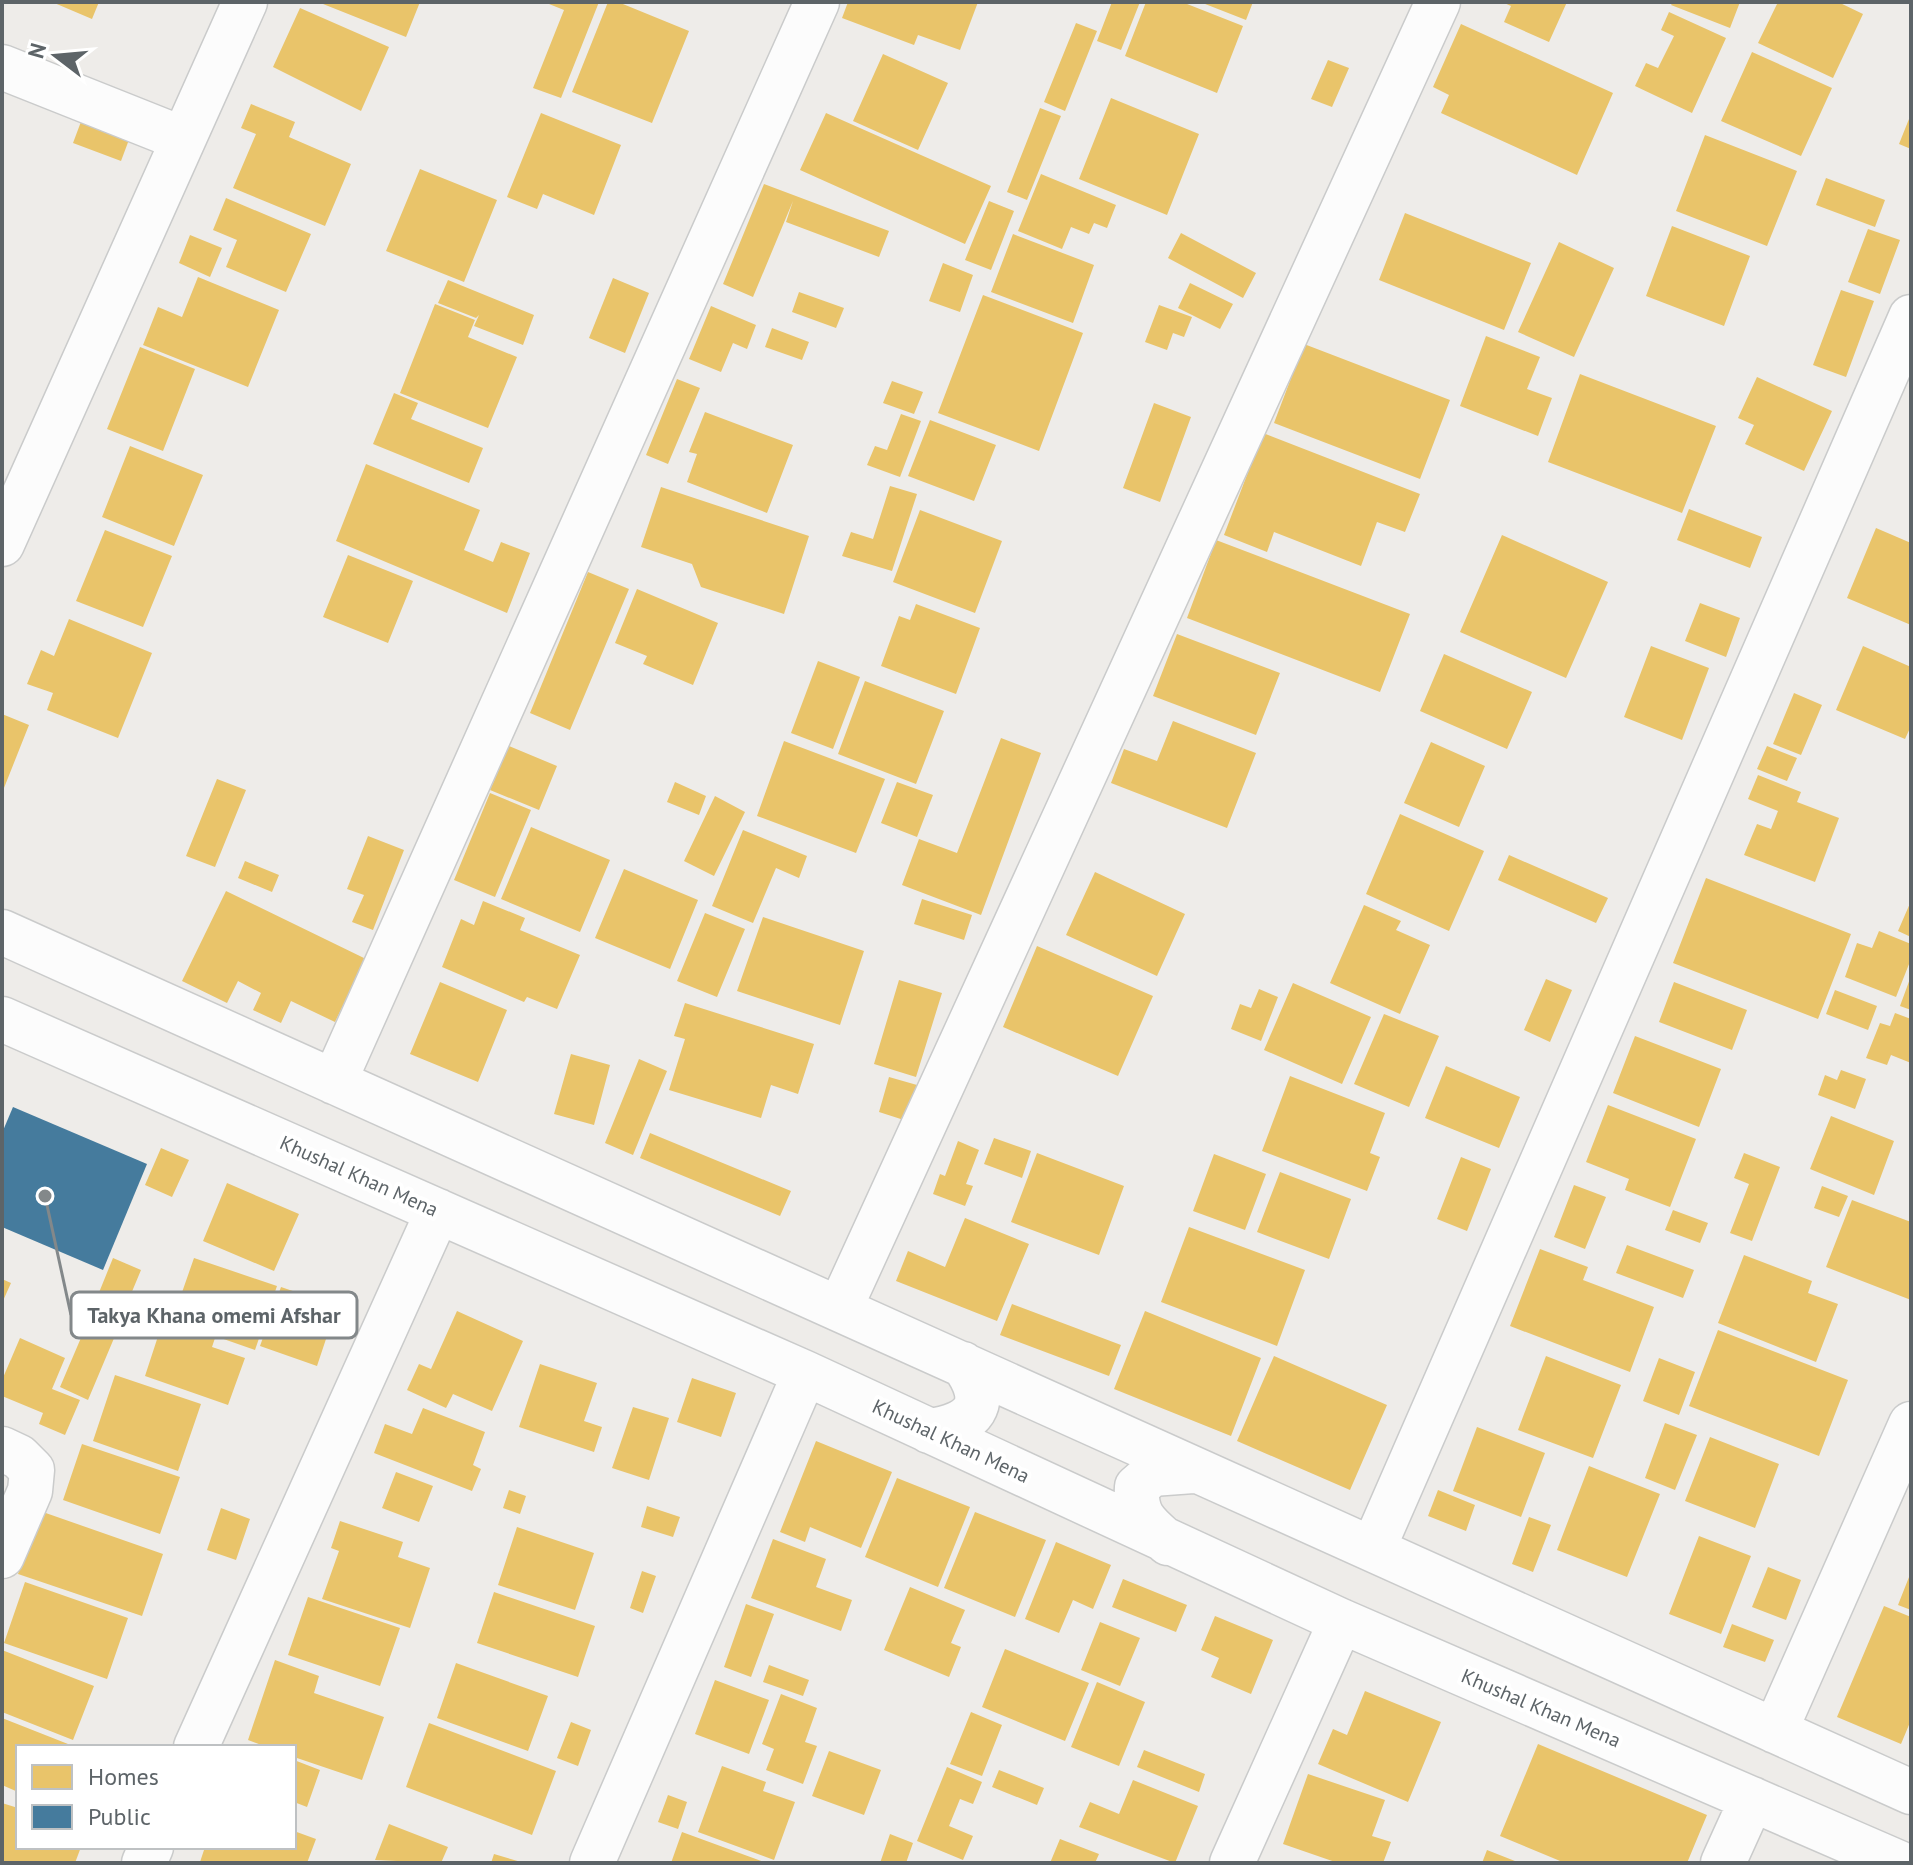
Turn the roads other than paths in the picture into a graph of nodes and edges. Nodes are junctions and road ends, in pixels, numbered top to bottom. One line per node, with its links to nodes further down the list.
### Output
1 (245, 2): 5 (street)
2 (817, 2): 10 (street)
3 (1438, 2): 12 (street)
4 (2, 67): 5 (street)
5 (183, 139): 7 (street)
6 (1911, 317): 20 (street)
7 (2, 544)
8 (2, 932): 10 (street)
9 (2, 1019): 11 (street, Khushal Khan Mena)
10 (334, 1082): 12 (street)
11 (438, 1211): 14 (street, Khushal Khan Mena); 24 (street)
12 (840, 1308): 13 (street)
13 (963, 1364): 16 (street); 18 (street)
14 (805, 1373): 16 (street, Khushal Khan Mena); 27 (street)
15 (1911, 1424): 23 (street)
16 (929, 1431): 19 (street, Khushal Khan Mena)
17 (2, 1449): 21 (street)
18 (1193, 1471): 19 (street); 20 (street)
19 (1169, 1544): 22 (street, Khushal Khan Mena)
20 (1373, 1549): 23 (street)
21 (2, 1556)
22 (1341, 1621): 26 (street, Khushal Khan Mena); 28 (street)
23 (1775, 1731): 25 (street)
24 (197, 1745)
25 (1911, 1792)
26 (1752, 1799): 29 (street); 30 (street, Khushal Khan Mena)
27 (592, 1863)
28 (1232, 1863)
29 (1723, 1863)
30 (1899, 1863)

